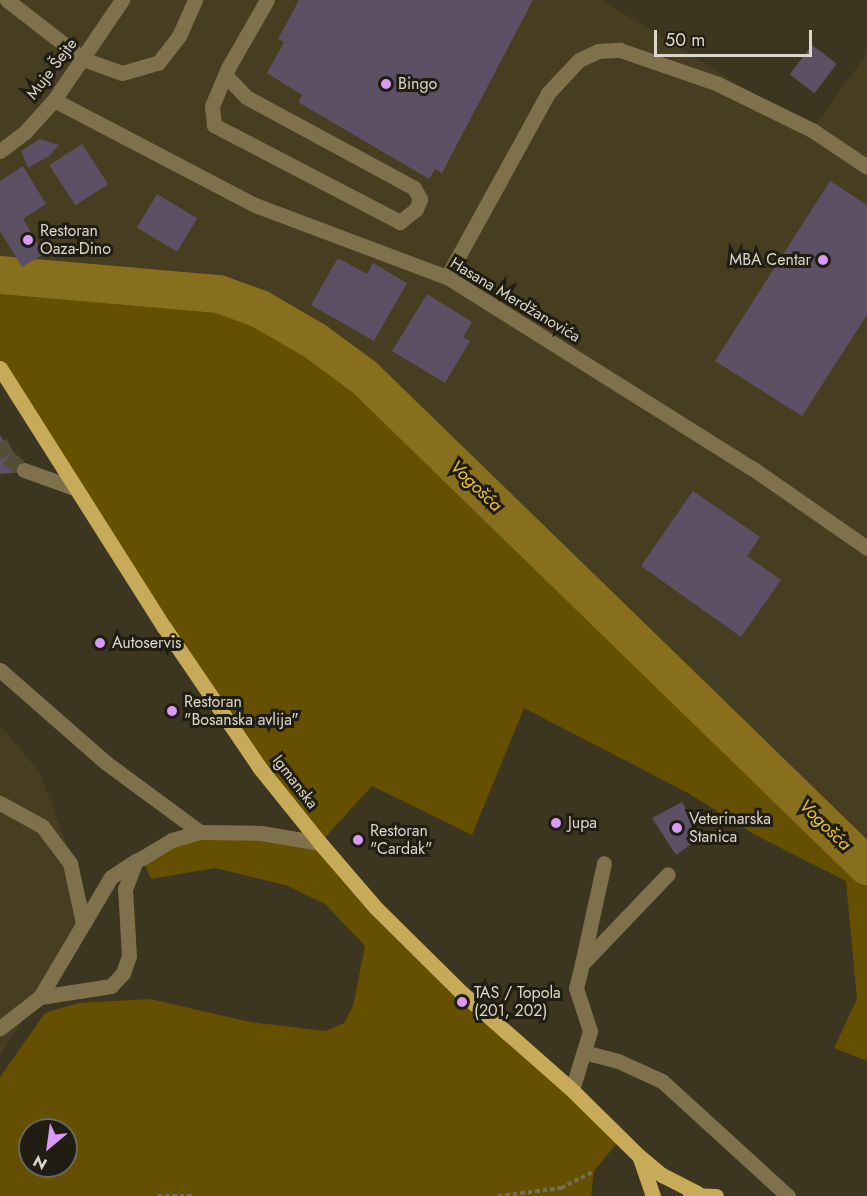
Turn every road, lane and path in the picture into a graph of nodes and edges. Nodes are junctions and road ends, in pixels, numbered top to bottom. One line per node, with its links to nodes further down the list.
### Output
1 (7, 0): 5 (street)
2 (122, 0): 5 (street, Muje Šejte)
3 (195, 0): 5 (street)
4 (267, 0): 6 (street)
5 (83, 58): 7 (street, Muje Šejte)
6 (227, 77): 6 (street)
7 (54, 99): 8 (street, Muje Šejte); 10 (street, Hasana Merdžanovića)
8 (0, 151)
9 (867, 167): 10 (street)
10 (447, 278): 14 (street, Hasana Merdžanovića)
11 (0, 368): 13 (main road, Igmanska)
12 (24, 470): 13 (street)
13 (77, 489): 18 (main road, Igmanska)
14 (867, 548)
15 (0, 670): 17 (street)
16 (0, 803): 22 (street)
17 (200, 832): 18 (street); 19 (street)
18 (320, 843): 27 (main road, Igmanska)
19 (136, 861): 22 (street); 24 (street)
20 (604, 863): 23 (street)
21 (668, 874): 23 (street)
22 (83, 923): 24 (street)
23 (582, 964): 26 (street)
24 (40, 997): 25 (street)
25 (0, 1028)
26 (584, 1052): 27 (street); 36 (street)
27 (572, 1090): 28 (main road, Igmanska)
28 (639, 1156): 30 (main road, Igmanska); 34 (main road, Igmanska)
29 (594, 1171): 33 (path)
30 (690, 1194): 35 (main road)
31 (157, 1196): 32 (path)
32 (195, 1196)
33 (498, 1196)
34 (653, 1196)
35 (716, 1196)
36 (788, 1196)

